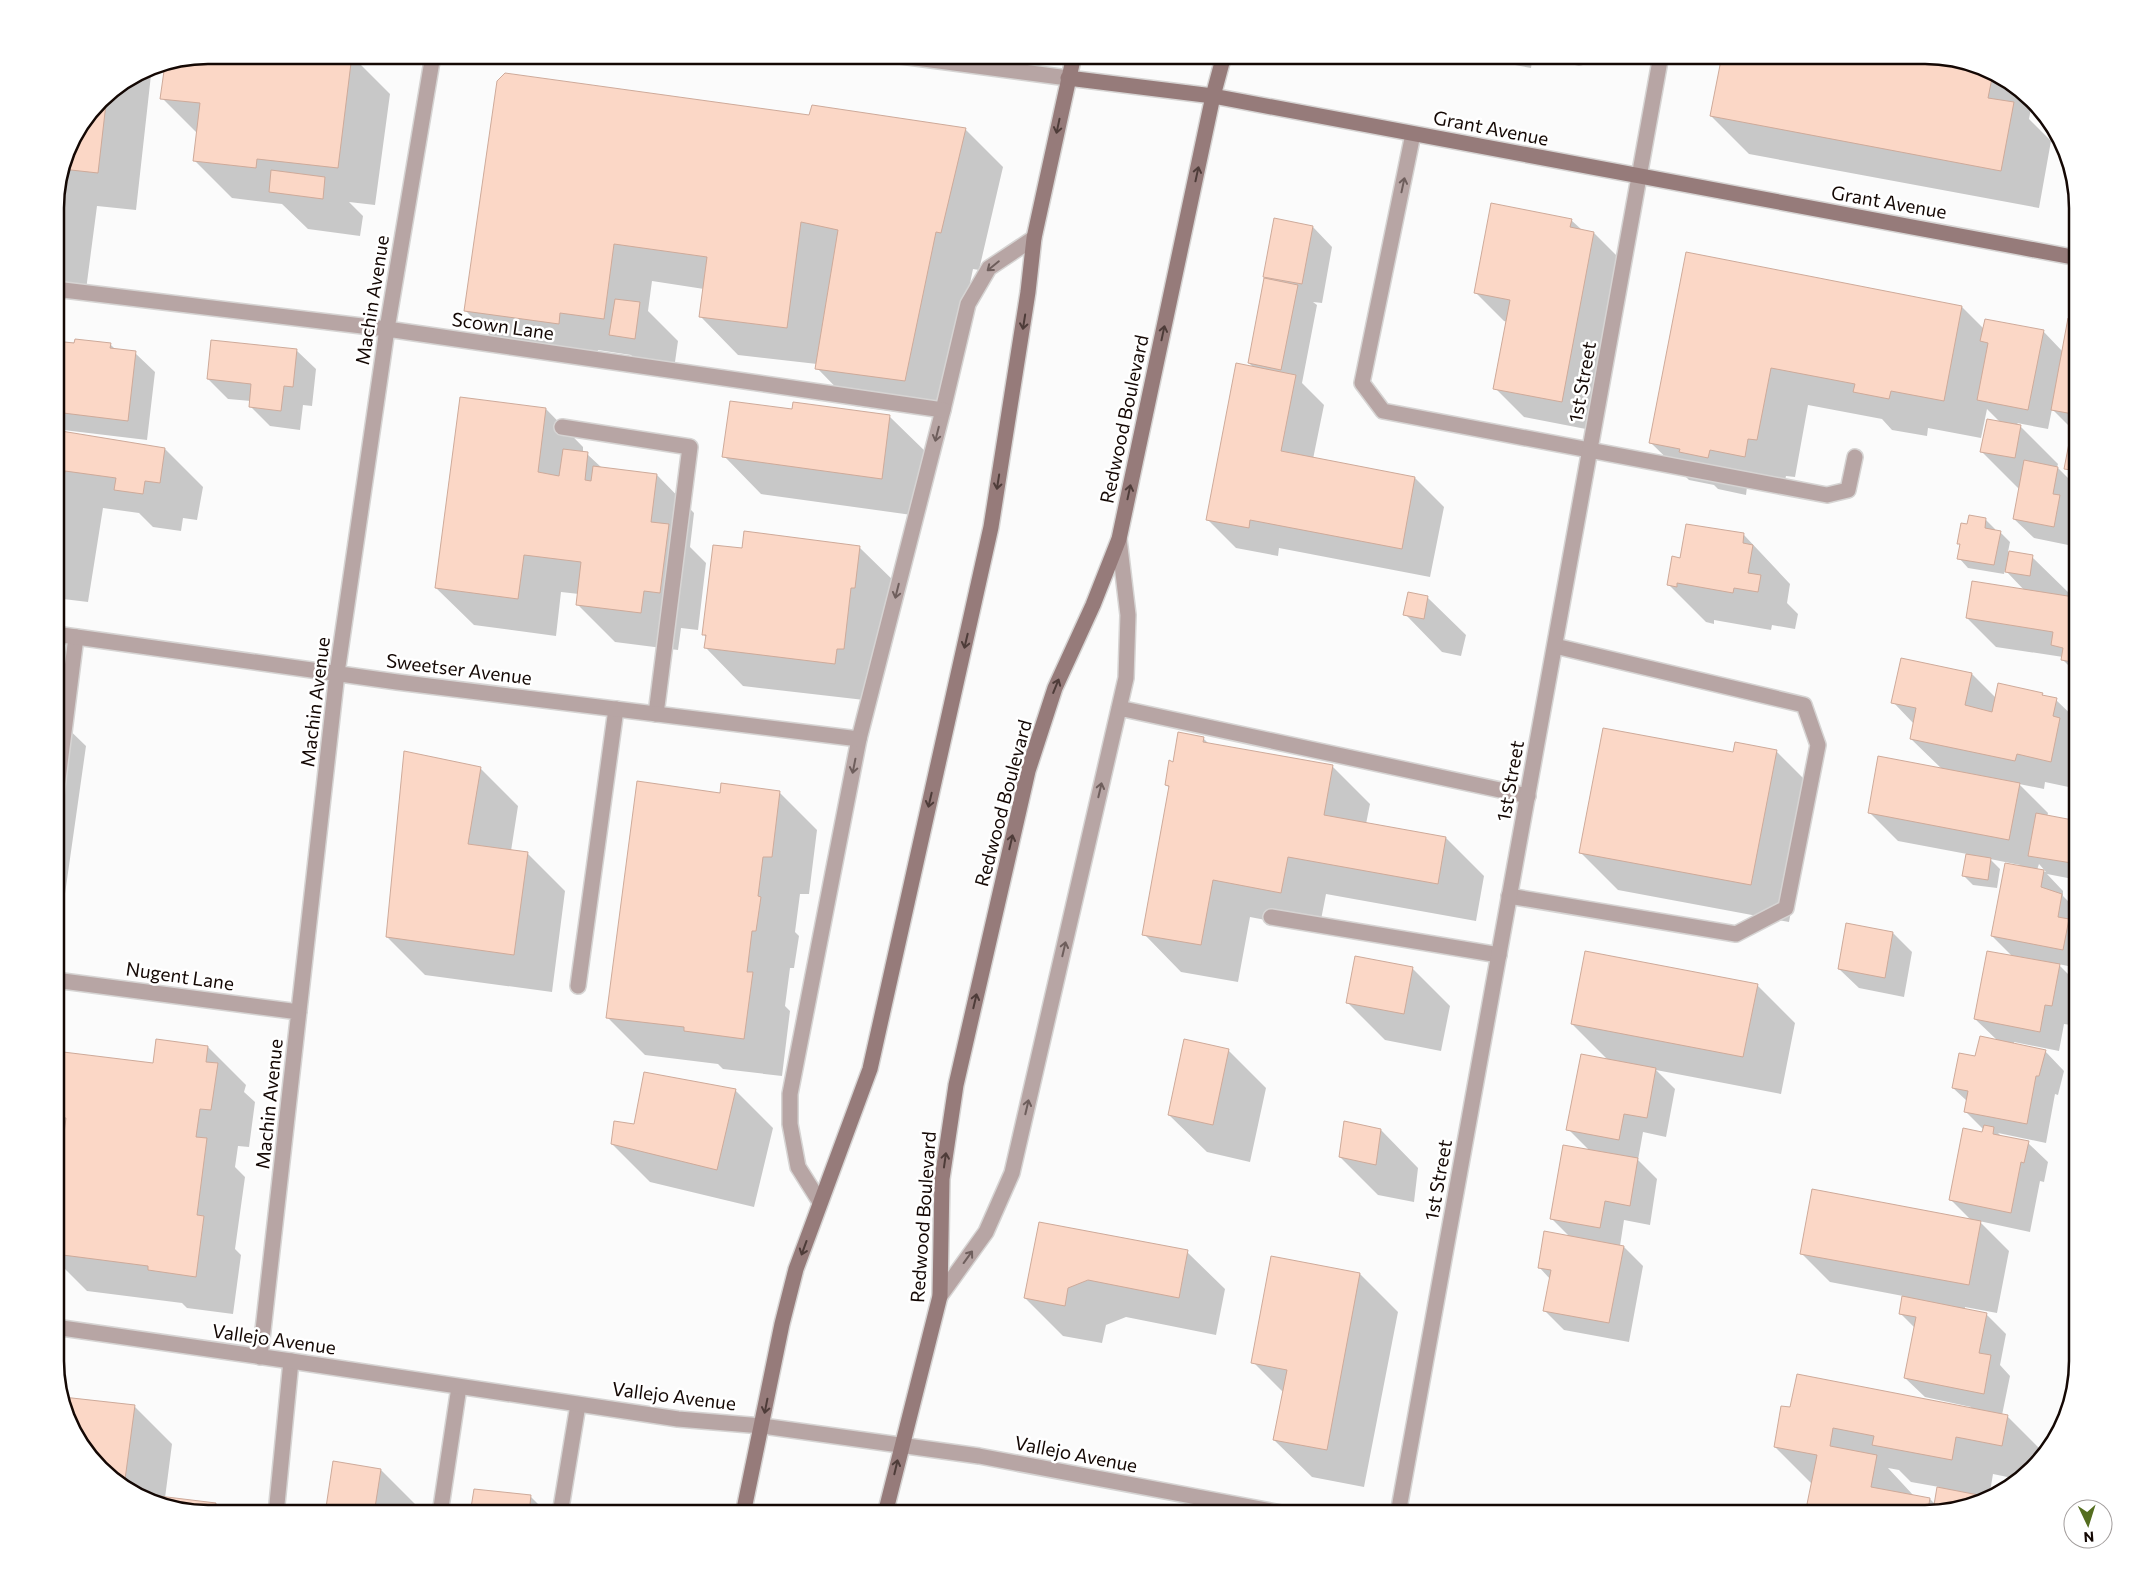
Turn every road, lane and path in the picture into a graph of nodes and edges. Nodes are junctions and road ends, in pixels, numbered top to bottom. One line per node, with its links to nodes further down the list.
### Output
1 (431, 64): 13 (street, Machin Avenue)
2 (961, 64): 6 (street, Grant Avenue)
3 (1072, 64): 6 (main road)
4 (1222, 64): 7 (main road, Redwood Boulevard)
5 (1659, 64): 9 (street, 1st Street)
6 (1068, 78): 7 (main road, Grant Avenue); 10 (main road, one-way to 10)
7 (1214, 96): 8 (main road, Grant Avenue); 18 (main road, Redwood Boulevard, one-way to 7)
8 (1413, 134): 9 (main road, Grant Avenue); 16 (street, one-way to 8)
9 (1640, 177): 11 (main road, Grant Avenue); 16 (street, 1st Street)
10 (1034, 238): 14 (street, one-way to 14); 35 (main road, one-way to 35)
11 (2069, 256)
12 (64, 289): 13 (street, Scown Lane)
13 (387, 329): 14 (street, Scown Lane); 22 (street, Machin Avenue)
14 (943, 410): 27 (street, one-way to 27)
15 (562, 427): 25 (street)
16 (1590, 451): 17 (street); 21 (street, 1st Street)
17 (1855, 457)
18 (1119, 540): 23 (street); 36 (main road, Redwood Boulevard, one-way to 18)
19 (64, 635): 20 (street, Sweetser Avenue)
20 (76, 637): 22 (street, Sweetser Avenue); 26 (street)
21 (1555, 646): 28 (street, 1st Street); 29 (street)
22 (337, 673): 24 (street, Sweetser Avenue); 34 (street, Machin Avenue)
23 (1119, 708): 28 (street); 36 (street, one-way to 23)
24 (616, 709): 25 (street, Sweetser Avenue); 33 (street)
25 (656, 714): 27 (street, Sweetser Avenue)
26 (64, 732)
27 (859, 739): 35 (street, one-way to 35)
28 (1528, 796): 29 (street, 1st Street)
29 (1510, 896): 31 (street, 1st Street)
30 (1271, 917): 31 (street)
31 (1499, 955): 50 (street, 1st Street)
32 (64, 981): 34 (street, Nugent Lane)
33 (578, 986)
34 (299, 1012): 38 (street, Machin Avenue)
35 (820, 1202): 42 (main road, one-way to 42)
36 (940, 1296): 43 (main road, Redwood Boulevard)
37 (64, 1328): 38 (street, Vallejo Avenue)
38 (260, 1357): 39 (street, Vallejo Avenue)
39 (291, 1361): 40 (street, Vallejo Avenue); 44 (street)
40 (459, 1387): 41 (street, Vallejo Avenue); 45 (street)
41 (578, 1405): 42 (street, Vallejo Avenue); 46 (street)
42 (762, 1426): 43 (street, Vallejo Avenue); 47 (main road)
43 (901, 1444): 48 (main road, Redwood Boulevard, one-way to 43); 49 (street, Vallejo Avenue)
44 (277, 1505)
45 (441, 1505)
46 (561, 1505)
47 (745, 1505)
48 (887, 1505)
49 (1238, 1505)
50 (1400, 1505)

